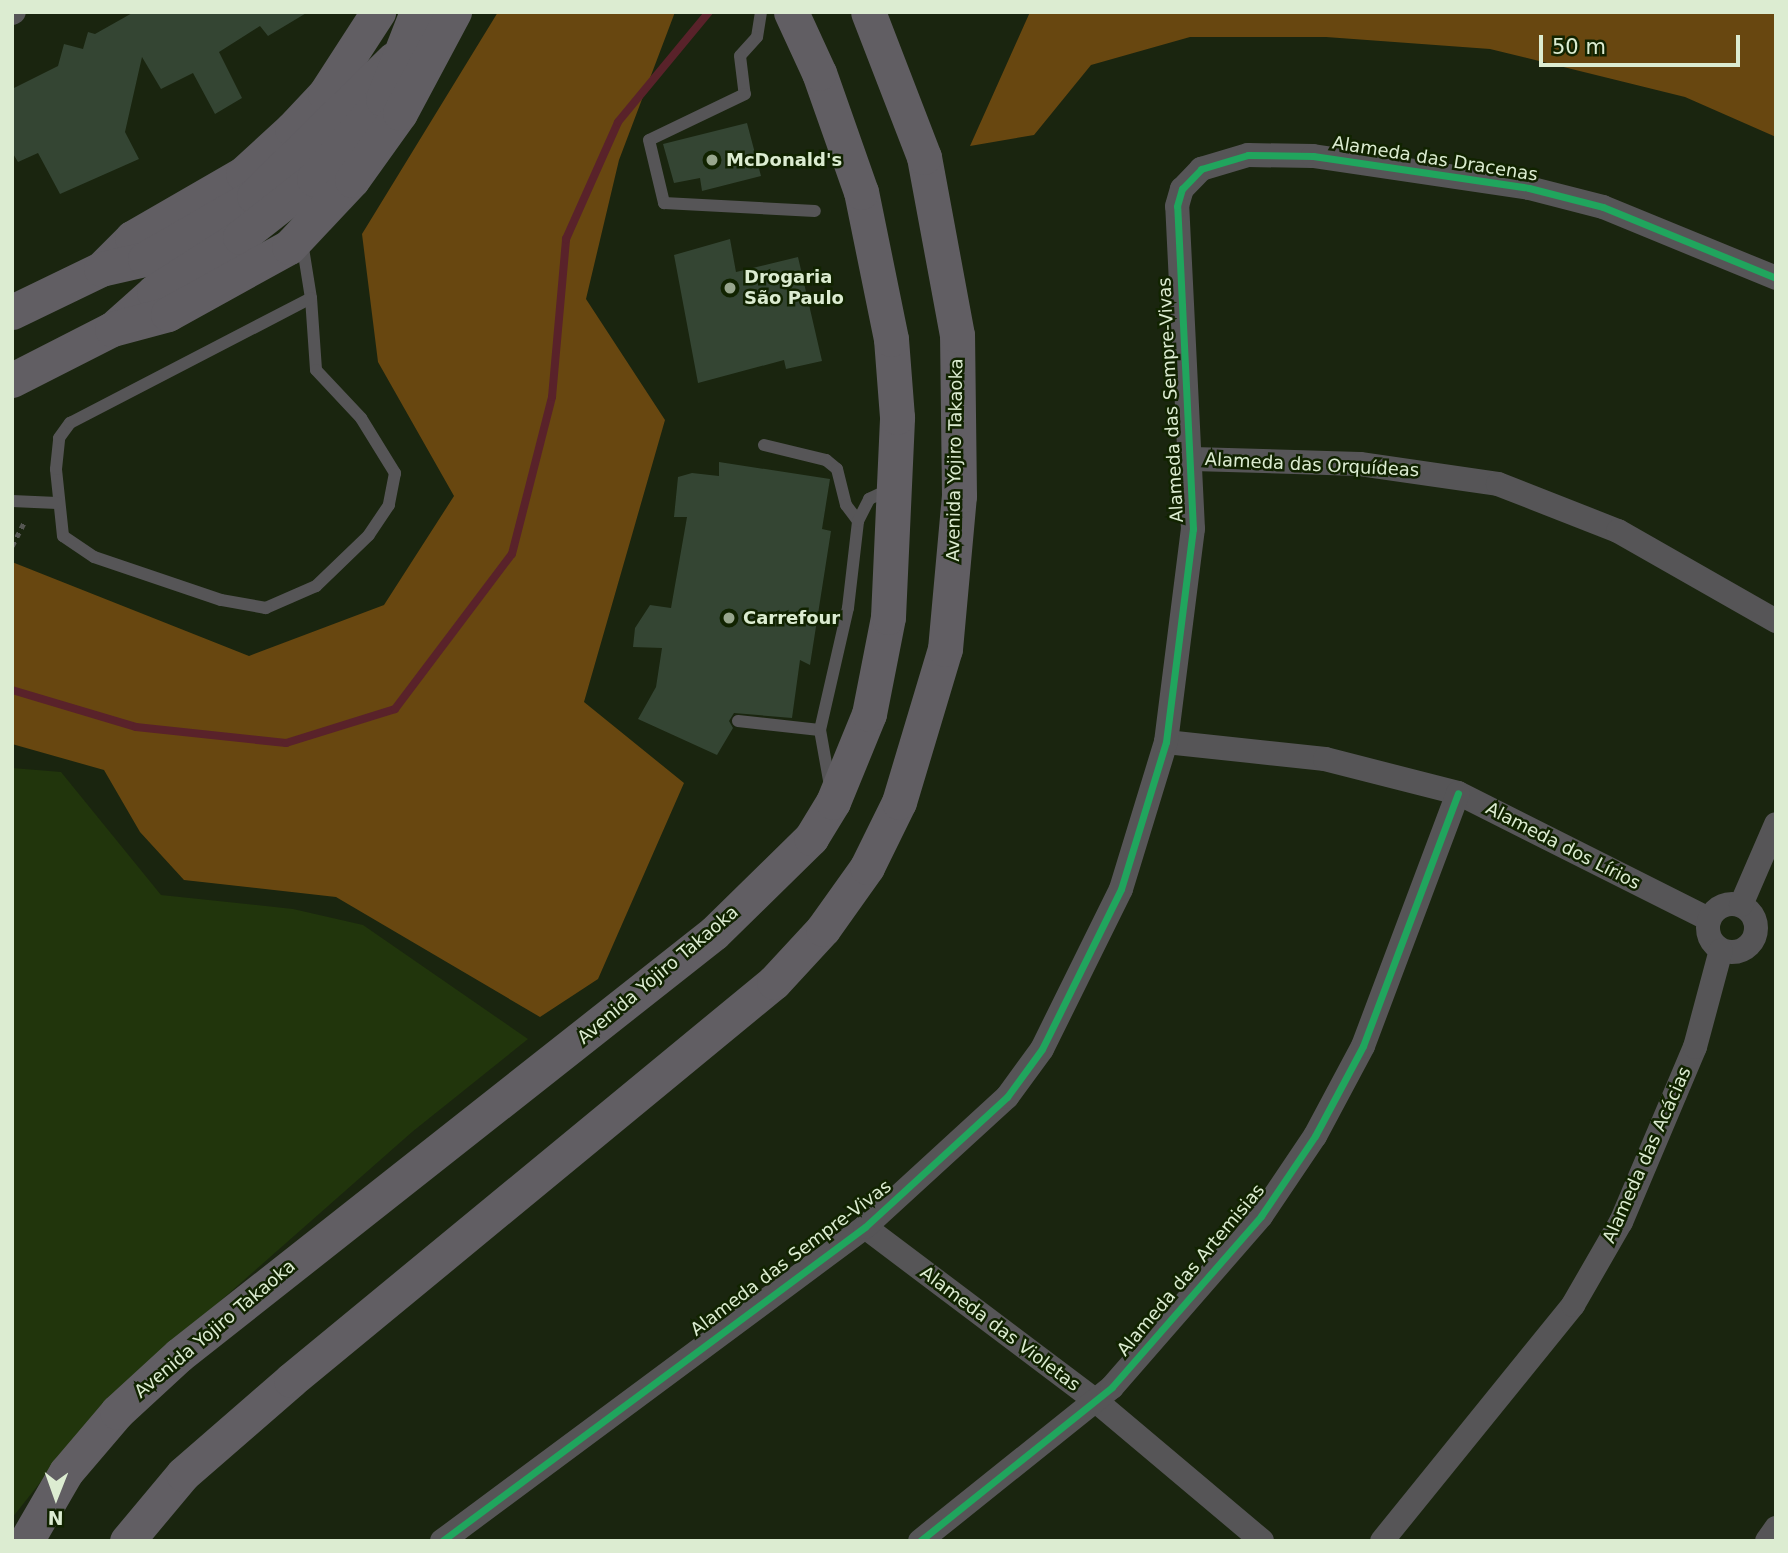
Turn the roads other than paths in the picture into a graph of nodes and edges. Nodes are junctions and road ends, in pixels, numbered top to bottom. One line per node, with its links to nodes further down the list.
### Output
1 (377, 12): 11 (main road)
2 (417, 12): 7 (main road)
3 (454, 12): 10 (main road)
4 (761, 12): 9 (lane)
5 (791, 12): 19 (main road, Avenida Yojiro Takaoka)
6 (868, 12): 38 (main road, Avenida Yojiro Takaoka)
7 (394, 59): 11 (main road); 15 (main road)
8 (1201, 169): 12 (street, Alameda das Dracenas); 18 (street, Alameda das Sempre-Vivas)
9 (815, 211)
10 (301, 233): 13 (lane); 15 (main road)
11 (100, 270): 14 (main road)
12 (1776, 278)
13 (311, 298): 21 (lane); 21 (lane)
14 (12, 312)
15 (112, 329): 16 (main road)
16 (12, 380)
17 (764, 445): 22 (lane)
18 (1193, 459): 23 (street, Alameda das Orquídeas); 26 (street, Alameda das Sempre-Vivas)
19 (897, 486): 22 (lane); 28 (main road, Avenida Yojiro Takaoka)
20 (12, 501): 21 (lane)
21 (57, 503)
22 (858, 521): 25 (lane)
23 (1776, 621)
24 (738, 720): 25 (lane)
25 (820, 730): 28 (lane)
26 (1166, 742): 27 (street, Alameda dos Lírios); 34 (street, Alameda das Sempre-Vivas)
27 (1458, 793): 31 (street, Alameda dos Lírios); 35 (street, Alameda das Artemisias)
28 (833, 802): 37 (main road, Avenida Yojiro Takaoka)
29 (1776, 824): 30 (street)
30 (1741, 905): 31 (street); 32 (street)
31 (1709, 919): 33 (street)
32 (1765, 942): 33 (street)
33 (1721, 950): 42 (street, Alameda das Acácias)
34 (865, 1227): 35 (street, Alameda das Violetas); 39 (street, Alameda das Sempre-Vivas)
35 (1097, 1401): 40 (street, Alameda das Artemisias); 41 (street, Alameda das Violetas)
36 (1776, 1528): 43 (street)
37 (26, 1541)
38 (127, 1541)
39 (442, 1541)
40 (920, 1541)
41 (1262, 1541)
42 (1382, 1541)
43 (1767, 1541)

